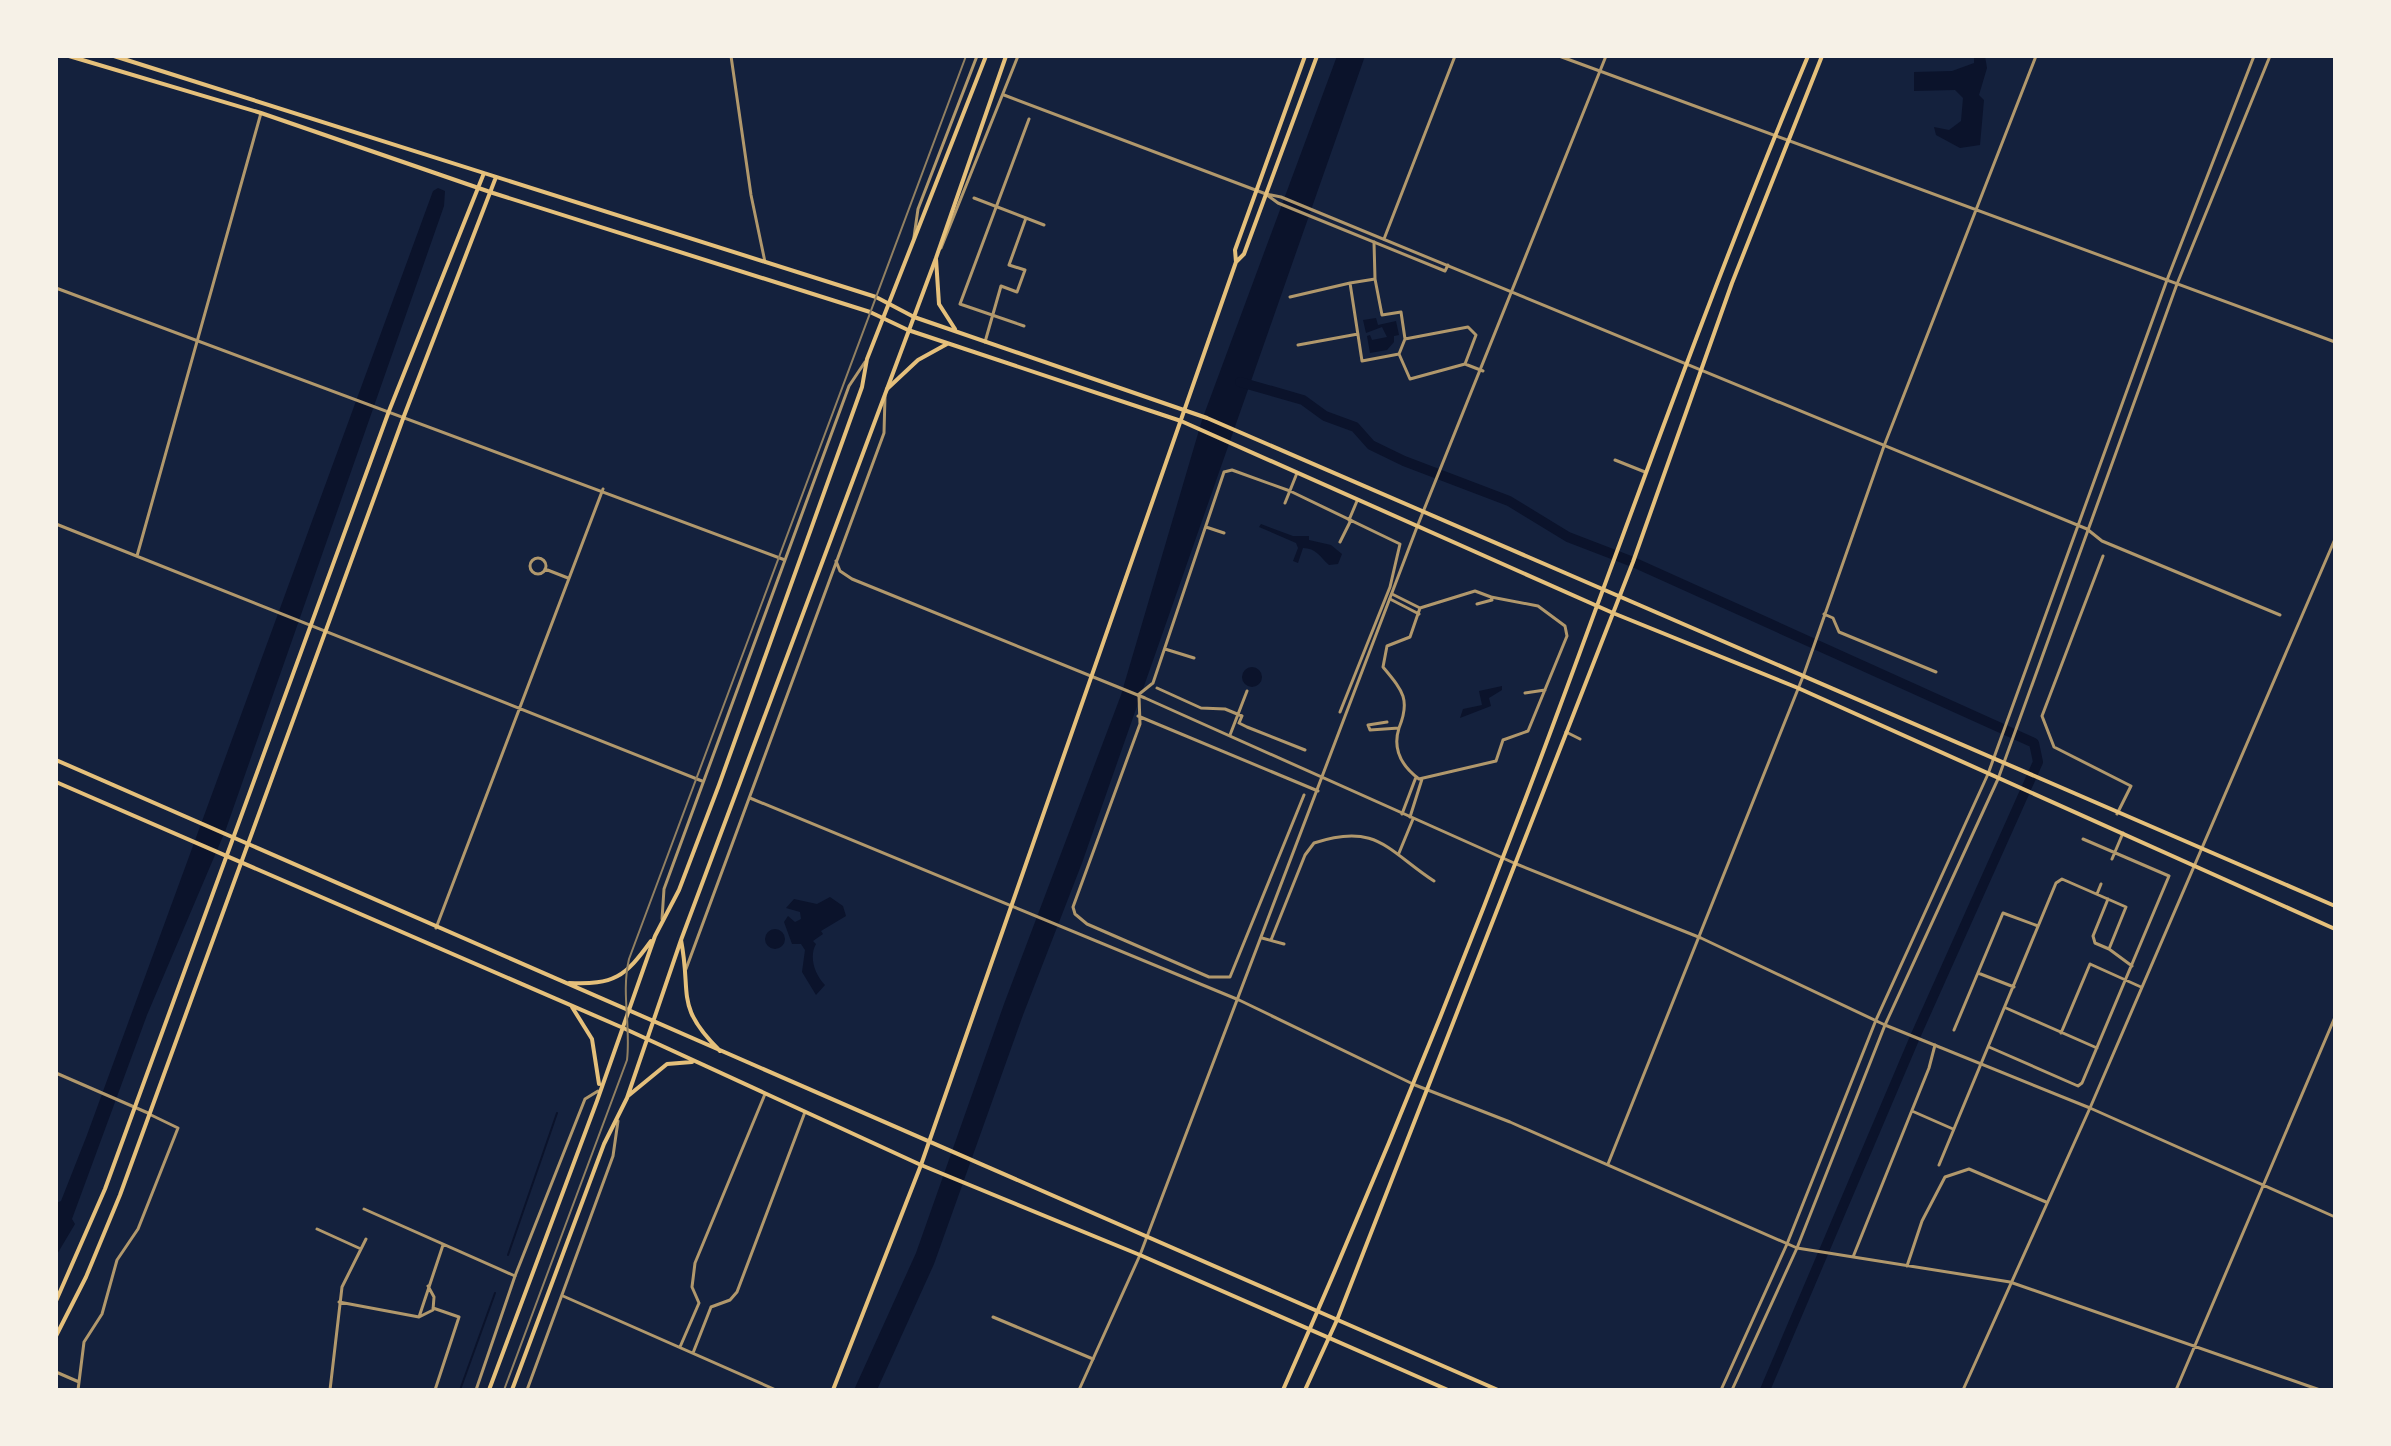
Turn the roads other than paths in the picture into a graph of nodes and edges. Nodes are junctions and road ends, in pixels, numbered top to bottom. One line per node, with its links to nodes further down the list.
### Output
1 (69, 56): 20 (main road)
2 (114, 56): 24 (main road)
3 (731, 56): 39 (street)
4 (977, 56): 37 (street)
5 (986, 56): 37 (main road)
6 (1006, 56): 38 (main road)
7 (1018, 56): 19 (street)
8 (1305, 56): 27 (main road)
9 (1317, 56): 29 (main road)
10 (1455, 56): 35 (street)
11 (1559, 56): 18 (street)
12 (1606, 56): 18 (street)
13 (1808, 56): 22 (main road)
14 (1822, 56): 23 (main road)
15 (2036, 56): 32 (street)
16 (2254, 56): 43 (street)
17 (2270, 56): 45 (street)
18 (1600, 72): 22 (street); 47 (street)
19 (1004, 95): 27 (street); 38 (street)
20 (261, 113): 26 (main road); 57 (street)
21 (1029, 119): 31 (street)
22 (1774, 137): 23 (street); 66 (main road)
23 (1787, 142): 32 (street); 67 (main road)
24 (484, 173): 25 (main road); 26 (main road)
25 (496, 177): 28 (main road); 39 (main road)
26 (478, 187): 28 (main road); 71 (main road)
27 (1257, 191): 29 (street); 40 (main road)
28 (493, 193): 52 (main road); 72 (main road)
29 (1266, 194): 35 (street); 36 (street); 40 (main road)
30 (974, 198): 31 (street)
31 (996, 207): 33 (street); 50 (street)
32 (1977, 211): 43 (street); 74 (street)
33 (1026, 218): 34 (street); 50 (street)
34 (1044, 225)
35 (1384, 239): 41 (street)
36 (1374, 242): 41 (street); 42 (street)
37 (911, 252): 49 (main road)
38 (936, 258): 51 (main road); 55 (main road)
39 (765, 262): 49 (main road)
40 (1236, 262): 70 (main road)
41 (1448, 265): 47 (street)
42 (1375, 279): 44 (street); 58 (street)
43 (2167, 280): 45 (street); 85 (street)
44 (1350, 283): 48 (street); 56 (street)
45 (2177, 284): 60 (street); 88 (street)
46 (56, 288): 57 (street)
47 (1509, 292): 66 (street); 68 (street)
48 (1290, 297)
49 (889, 304): 51 (main road); 52 (main road)
50 (991, 315): 53 (street); 59 (street)
51 (914, 317): 54 (main road); 55 (main road)
52 (883, 319): 54 (main road); 64 (main road)
53 (1024, 326)
54 (908, 330): 61 (main road); 69 (main road)
55 (956, 331): 59 (main road)
56 (1358, 334): 62 (street); 63 (street)
57 (200, 339): 71 (street); 92 (street)
58 (1405, 339): 63 (street); 65 (street)
59 (985, 342): 70 (main road)
60 (2335, 342)
61 (949, 343): 69 (main road); 73 (main road)
62 (1298, 345)
63 (1399, 354): 65 (street)
64 (867, 359): 94 (street); 166 (main road)
65 (1465, 364): 68 (street)
66 (1685, 364): 67 (street); 76 (main road)
67 (1702, 370): 74 (street); 101 (main road)
68 (1483, 371): 82 (street)
69 (886, 390): 95 (street); 173 (main road)
70 (1186, 409): 73 (main road); 82 (main road)
71 (389, 411): 72 (street); 108 (main road)
72 (404, 416): 78 (street); 109 (main road)
73 (1181, 421): 77 (main road); 114 (main road)
74 (1884, 446): 85 (street); 106 (street)
75 (1615, 460): 76 (street)
76 (1645, 472): 98 (main road)
77 (1297, 473): 79 (street); 80 (main road)
78 (603, 489): 94 (street); 97 (street)
79 (1290, 491): 81 (street); 83 (street); 86 (street)
80 (1358, 500): 83 (street); 87 (main road)
81 (1285, 503)
82 (1424, 512): 87 (street); 98 (main road)
83 (1350, 520): 91 (street); 122 (street)
84 (56, 524): 92 (street)
85 (2078, 525): 88 (street); 131 (street)
86 (1206, 527): 89 (street); 110 (street)
87 (1417, 527): 99 (street); 103 (main road)
88 (2087, 529): 107 (street); 133 (street)
89 (1224, 533)
90 (2335, 539): 151 (street)
91 (1340, 542)
92 (137, 556): 108 (street)
93 (2103, 556): 145 (street)
94 (785, 560): 139 (street)
95 (836, 561): 114 (street); 143 (street)
96 (545, 569): 97 (street)
97 (568, 578): 121 (street)
98 (1601, 589): 101 (main road); 103 (main road)
99 (1391, 597): 104 (street); 138 (street)
100 (1491, 597): 102 (street); 104 (street); 117 (street)
101 (1619, 598): 105 (main road); 113 (main road)
102 (1477, 604)
103 (1596, 604): 105 (main road); 154 (main road)
104 (1420, 611): 126 (street)
105 (1613, 613): 116 (main road); 127 (main road)
106 (1824, 614): 112 (street); 113 (street)
107 (2280, 615)
108 (310, 626): 109 (street); 149 (main road)
109 (325, 632): 121 (street); 150 (main road)
110 (1165, 649): 111 (street); 120 (street)
111 (1194, 658)
112 (1936, 672)
113 (1804, 674): 116 (street); 131 (main road)
114 (1093, 677): 120 (street); 164 (main road)
115 (1157, 688): 123 (street)
116 (1798, 688): 134 (main road); 172 (street)
117 (1545, 690): 119 (street); 136 (street)
118 (1247, 691): 123 (street)
119 (1525, 693)
120 (1139, 696): 124 (street); 128 (street)
121 (520, 710): 139 (street); 168 (street)
122 (1340, 712)
123 (1238, 715): 128 (street); 130 (street)
124 (1138, 716): 141 (street); 142 (street)
125 (1387, 722): 126 (street)
126 (1399, 728): 135 (street)
127 (1566, 732): 129 (street); 157 (main road)
128 (1230, 735): 138 (street)
129 (1580, 739)
130 (1305, 750)
131 (1993, 759): 133 (main road); 134 (street)
132 (56, 760): 149 (main road)
133 (2003, 763): 137 (street); 145 (main road)
134 (1988, 774): 137 (main road); 189 (street)
135 (1416, 777): 136 (street); 144 (street)
136 (1422, 779): 146 (street)
137 (1998, 779): 147 (main road); 191 (street)
138 (1323, 780): 141 (street); 144 (street)
139 (702, 781): 166 (street)
140 (56, 782): 155 (main road)
141 (1318, 791): 171 (street)
142 (1304, 795)
143 (750, 798): 164 (street); 178 (street)
144 (1402, 814): 146 (street)
145 (2117, 814): 151 (main road)
146 (1411, 818): 152 (street); 154 (street)
147 (2123, 832): 153 (street); 159 (main road)
148 (2083, 839): 153 (street)
149 (235, 840): 150 (main road); 155 (main road)
150 (249, 846): 158 (main road); 168 (main road)
151 (2200, 849): 159 (street); 165 (main road)
152 (1399, 853): 160 (street); 174 (street)
153 (2114, 853): 156 (street); 177 (street)
154 (1503, 858): 157 (street); 203 (main road)
155 (228, 859): 158 (main road); 208 (main road)
156 (2112, 859)
157 (1514, 863): 172 (street); 204 (main road)
158 (243, 865): 185 (main road); 212 (main road)
159 (2192, 866): 169 (main road); 183 (street)
160 (1434, 881)
161 (2101, 884): 162 (street)
162 (2097, 894): 163 (street); 167 (street)
163 (2108, 899): 176 (street); 176 (street)
164 (1013, 906): 184 (street); 215 (main road)
165 (2335, 906)
166 (662, 919): 170 (main road)
167 (2038, 926): 179 (street); 182 (street)
168 (436, 928): 181 (main road)
169 (2335, 929)
170 (655, 936): 181 (main road); 187 (main road)
171 (1262, 938): 174 (street); 184 (street)
172 (1701, 938): 189 (street); 217 (street)
173 (681, 940): 178 (main road); 190 (main road)
174 (1271, 940): 175 (street)
175 (1284, 944)
176 (2109, 949): 177 (street)
177 (2132, 966): 180 (street)
178 (684, 972): 199 (main road)
179 (1978, 973): 182 (street); 193 (street)
180 (2127, 981): 183 (street); 194 (street); 198 (street)
181 (564, 983): 187 (main road)
182 (2014, 987): 186 (street)
183 (2141, 987): 209 (street)
184 (1239, 1000): 203 (street); 224 (street)
185 (571, 1005): 192 (main road); 205 (main road)
186 (2005, 1008): 194 (street); 197 (street)
187 (627, 1010): 190 (main road); 192 (main road)
188 (2335, 1017): 219 (street)
189 (1876, 1020): 191 (street); 227 (street)
190 (652, 1023): 195 (main road); 199 (main road)
191 (1885, 1025): 196 (street); 228 (street)
192 (621, 1027): 195 (main road); 205 (main road)
193 (1954, 1030)
194 (2061, 1033): 198 (street)
195 (647, 1040): 200 (main road); 207 (main road)
196 (1935, 1045): 201 (street); 210 (street)
197 (1989, 1047): 198 (street); 201 (street)
198 (2097, 1048)
199 (721, 1053): 215 (main road)
200 (696, 1063): 206 (main road); 207 (main road)
201 (1982, 1064): 209 (street); 214 (street)
202 (56, 1073): 208 (street)
203 (1415, 1085): 204 (street); 240 (main road)
204 (1425, 1089): 217 (street); 243 (main road)
205 (598, 1090): 233 (street); 257 (main road)
206 (765, 1094): 211 (main road); 248 (street)
207 (627, 1098): 213 (main road)
208 (135, 1108): 212 (street); 237 (main road)
209 (2090, 1108): 219 (street); 220 (street)
210 (1912, 1111): 214 (street); 231 (street)
211 (805, 1112): 216 (main road); 249 (street)
212 (149, 1113): 245 (main road); 252 (street)
213 (618, 1121): 236 (street); 258 (main road)
214 (1954, 1129): 218 (street)
215 (930, 1140): 216 (main road); 224 (main road)
216 (921, 1165): 230 (main road); 261 (main road)
217 (1608, 1165): 227 (street)
218 (1939, 1165)
219 (2261, 1184): 222 (street); 247 (street)
220 (2046, 1202): 232 (street); 234 (street)
221 (364, 1209): 226 (street)
222 (2335, 1217)
223 (317, 1229): 229 (street)
224 (1147, 1237): 230 (street); 240 (main road)
225 (366, 1239): 229 (street)
226 (444, 1244): 233 (street); 235 (street)
227 (1787, 1244): 228 (street); 267 (street)
228 (1797, 1248): 231 (street); 268 (street)
229 (361, 1249): 238 (street)
230 (1140, 1255): 244 (main road); 250 (street)
231 (1853, 1257): 232 (street)
232 (1907, 1266): 234 (street)
233 (515, 1276): 256 (street)
234 (2010, 1282): 247 (street); 269 (street)
235 (428, 1286): 239 (street); 241 (street)
236 (563, 1296): 248 (street); 259 (street)
237 (56, 1301)
238 (339, 1302): 241 (street); 254 (street)
239 (433, 1308): 241 (street); 255 (street)
240 (1317, 1311): 243 (main road); 244 (main road)
241 (419, 1317)
242 (993, 1317): 250 (street)
243 (1337, 1320): 246 (main road); 266 (main road)
244 (1310, 1329): 246 (main road); 263 (main road)
245 (56, 1336)
246 (1329, 1337): 264 (main road); 265 (main road)
247 (2195, 1345): 270 (street); 271 (street)
248 (680, 1347): 249 (street)
249 (693, 1353): 260 (street)
250 (1093, 1360): 262 (street)
251 (56, 1372): 252 (street)
252 (79, 1382): 253 (street)
253 (78, 1390)
254 (330, 1390)
255 (435, 1390)
256 (476, 1390)
257 (489, 1390)
258 (512, 1390)
259 (527, 1390)
260 (776, 1390)
261 (833, 1390)
262 (1079, 1390)
263 (1283, 1390)
264 (1305, 1390)
265 (1448, 1390)
266 (1498, 1390)
267 (1721, 1390)
268 (1732, 1390)
269 (1963, 1390)
270 (2176, 1390)
271 (2320, 1390)

